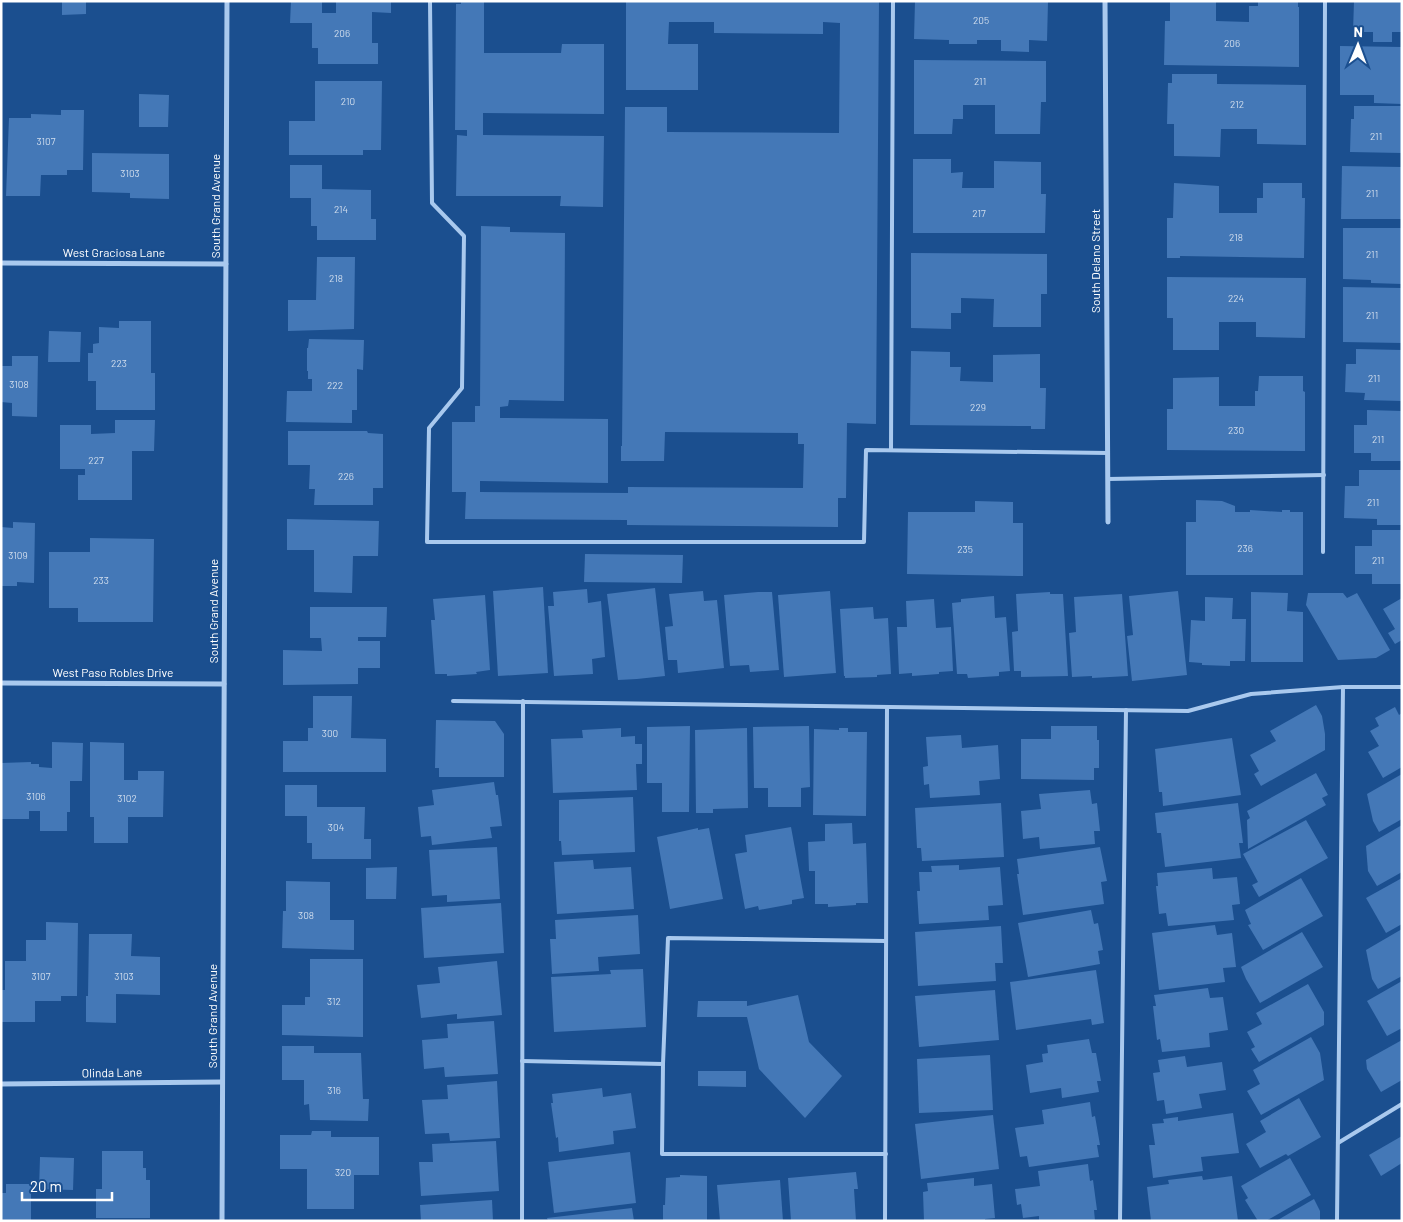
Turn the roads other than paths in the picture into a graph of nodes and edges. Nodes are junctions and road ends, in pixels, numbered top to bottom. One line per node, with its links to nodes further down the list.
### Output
1 (227, 1): 7 (street, South Grand Avenue)
2 (430, 1): 8 (lane)
3 (893, 1): 8 (lane)
4 (1105, 1): 9 (street, South Delano Street)
5 (1326, 1): 10 (lane)
6 (1, 262): 7 (street, West Graciosa Lane)
7 (226, 264): 15 (street, South Grand Avenue)
8 (891, 450): 9 (lane)
9 (1108, 453): 11 (street, South Delano Street)
10 (1324, 475): 11 (lane); 13 (lane)
11 (1108, 479): 12 (street, South Delano Street)
12 (1108, 522)
13 (1323, 552)
14 (1, 683): 15 (street, West Paso Robles Drive)
15 (224, 684): 25 (street, South Grand Avenue)
16 (1343, 687): 17 (lane); 21 (lane); 28 (lane)
17 (1402, 687)
18 (453, 701): 19 (lane)
19 (523, 702): 20 (lane); 23 (lane)
20 (887, 707): 21 (lane); 22 (lane)
21 (1126, 710): 33 (lane)
22 (886, 941): 24 (lane); 29 (lane)
23 (522, 1061): 24 (lane); 31 (lane)
24 (663, 1064): 29 (lane)
25 (222, 1082): 26 (street, Olinda Lane); 30 (street, South Grand Avenue)
26 (1, 1084)
27 (1402, 1104): 28 (lane)
28 (1338, 1143): 34 (lane)
29 (886, 1154): 32 (lane)
30 (222, 1221)
31 (522, 1221)
32 (885, 1221)
33 (1120, 1221)
34 (1337, 1221)

